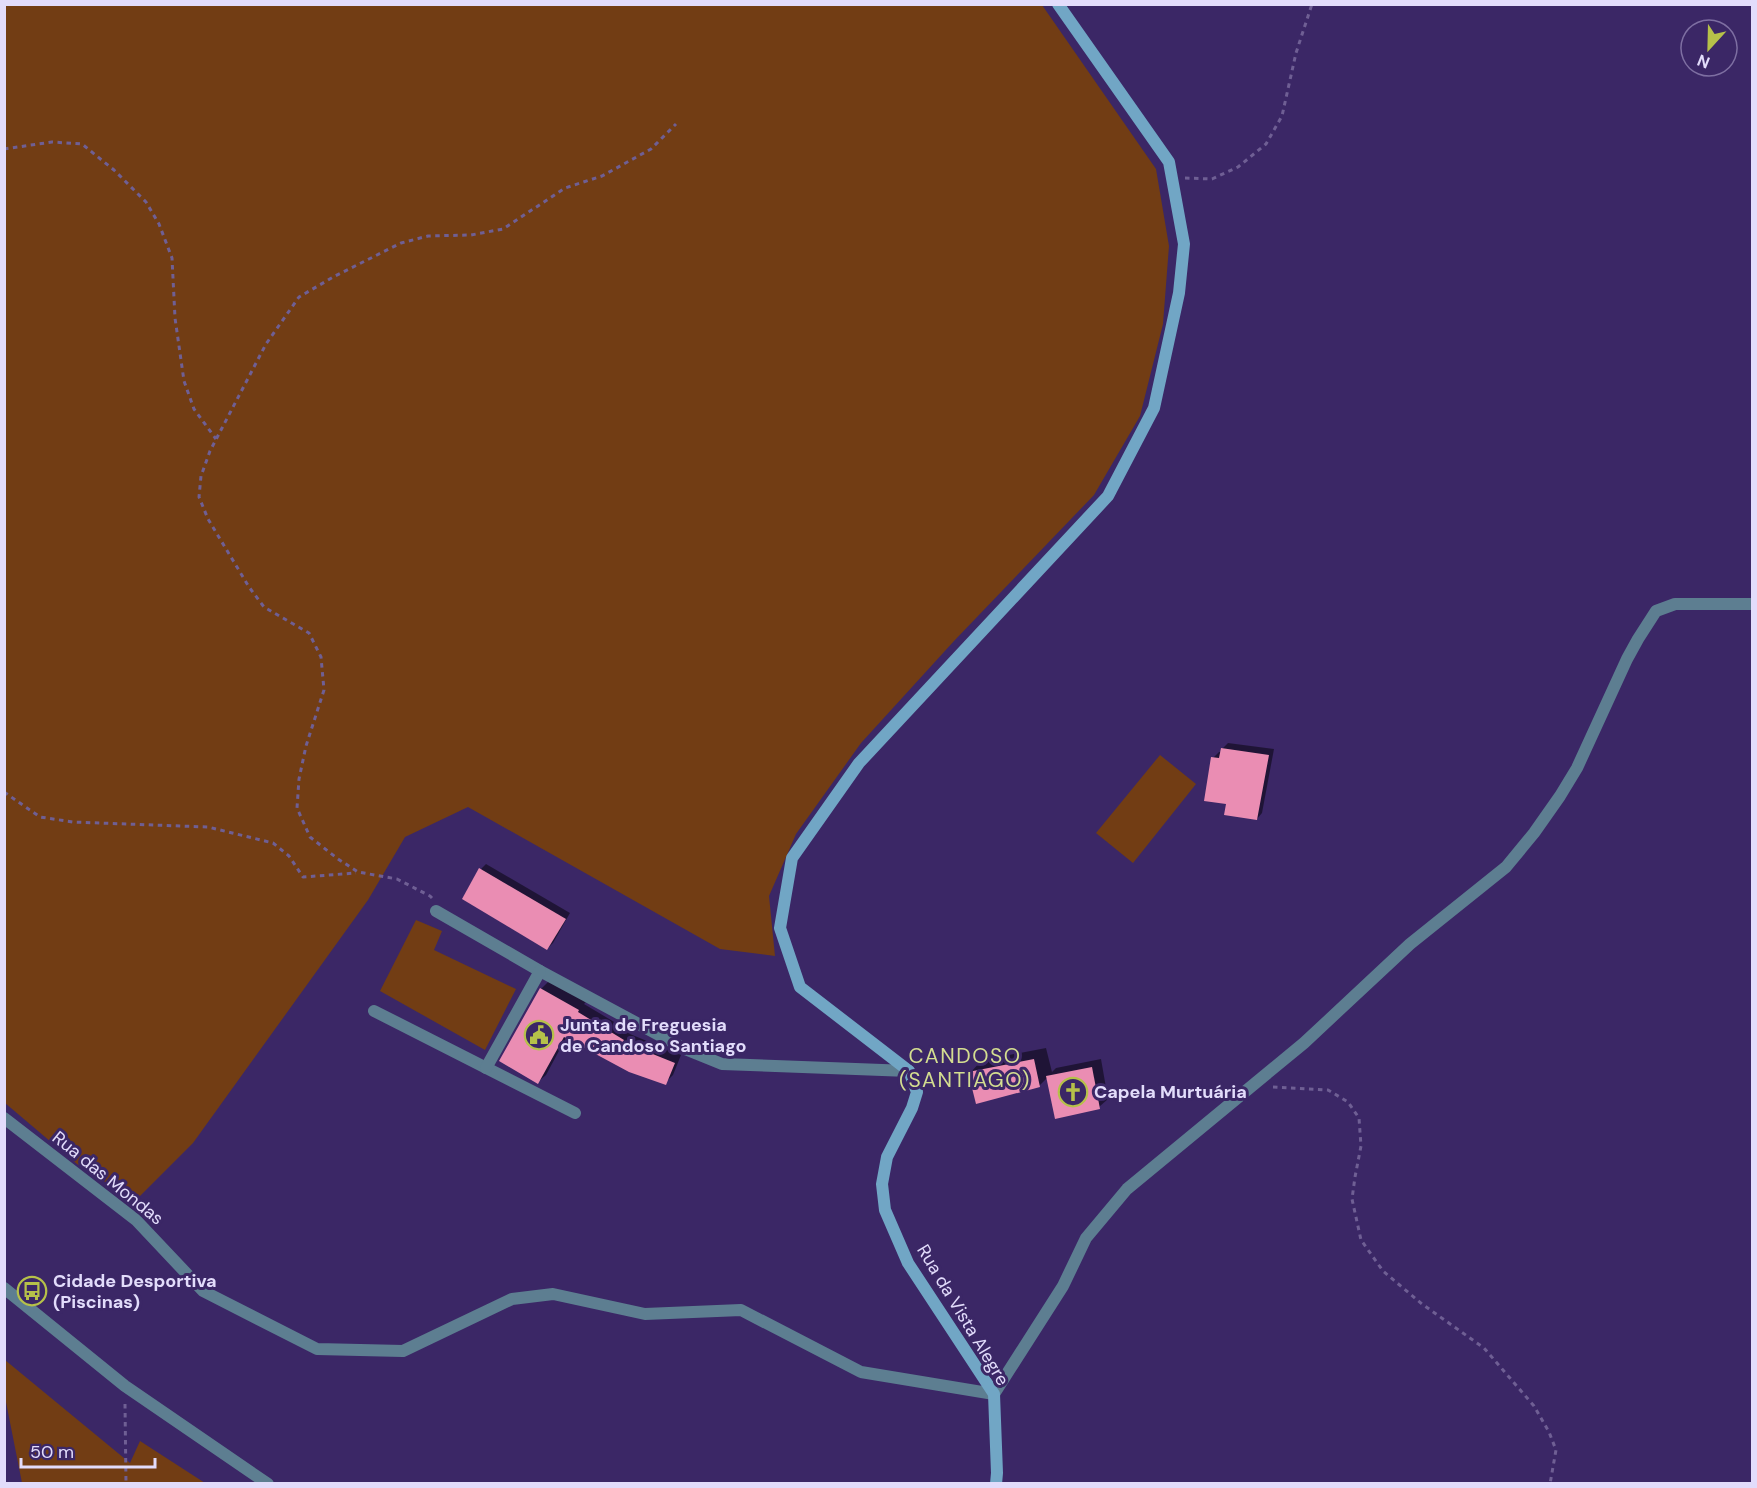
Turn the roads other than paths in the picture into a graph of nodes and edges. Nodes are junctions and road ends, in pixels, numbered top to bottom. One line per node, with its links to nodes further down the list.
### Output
1 (1058, 4): 7 (street)
2 (1752, 604): 11 (street)
3 (436, 911): 4 (street)
4 (540, 972): 6 (street); 7 (street)
5 (374, 1011): 6 (street)
6 (486, 1068): 8 (street)
7 (909, 1071): 11 (street, Rua da Vista Alegre)
8 (575, 1113)
9 (4, 1118): 11 (street, Rua das Mondas)
10 (4, 1287): 12 (street)
11 (994, 1394): 13 (street, Rua da Vista Alegre)
12 (268, 1484)
13 (996, 1484)

